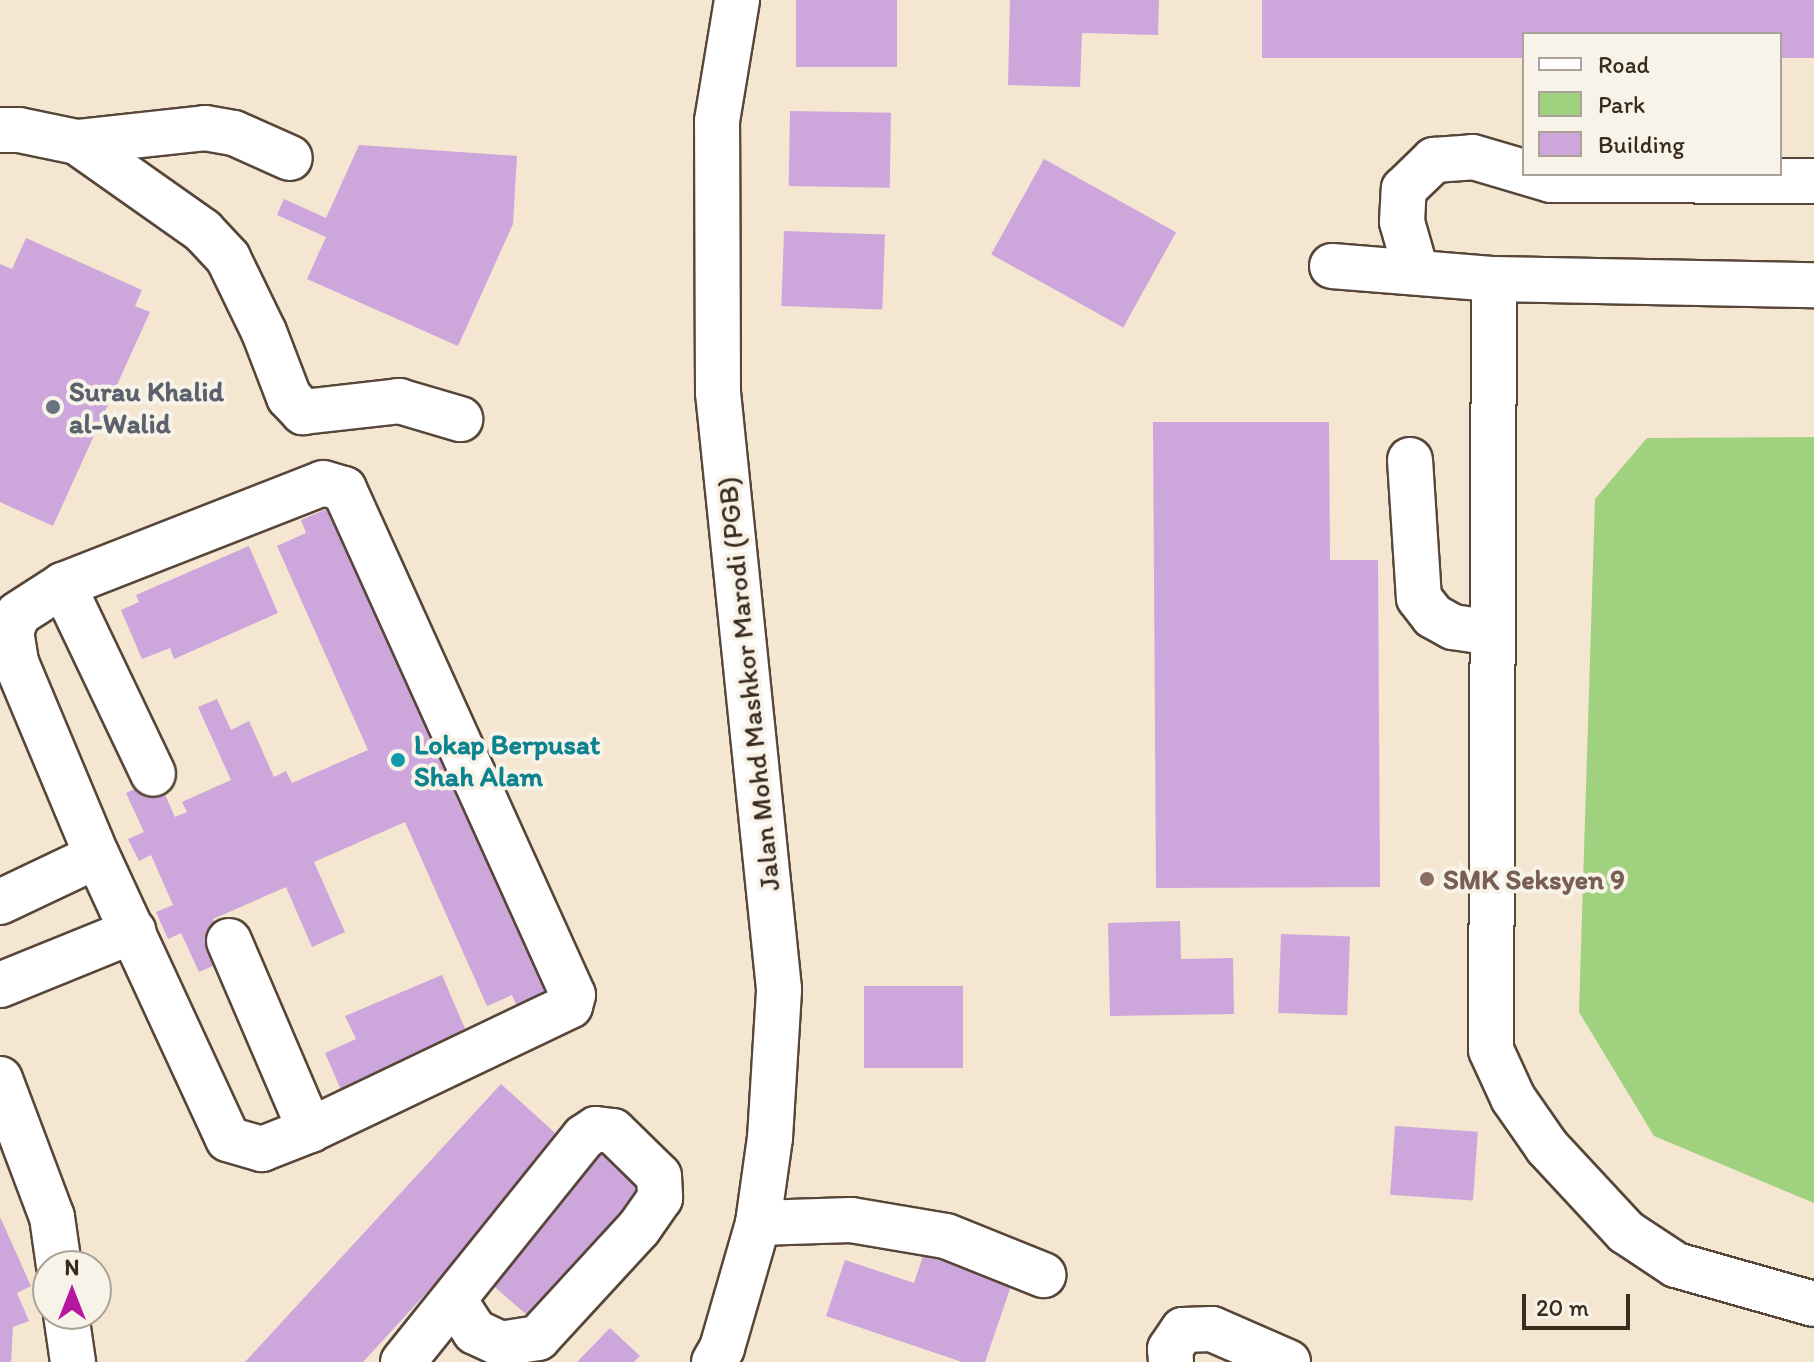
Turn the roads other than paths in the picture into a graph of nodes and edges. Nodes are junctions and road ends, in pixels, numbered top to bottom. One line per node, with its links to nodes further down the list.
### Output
1 (737, 0): 24 (lane, Jalan Mohd Mashkor Marodi (PGB))
2 (0, 130): 3 (lane)
3 (77, 142): 4 (lane); 12 (lane)
4 (290, 158)
5 (1522, 171): 9 (lane)
6 (1537, 176): 7 (lane)
7 (1814, 181)
8 (1332, 266): 9 (lane)
9 (1416, 271): 10 (lane)
10 (1494, 279): 11 (lane); 15 (lane)
11 (1814, 285)
12 (460, 419)
13 (1410, 460): 15 (lane)
14 (63, 585): 16 (lane); 17 (lane); 23 (lane)
15 (1493, 633): 28 (lane)
16 (153, 774)
17 (97, 856): 18 (lane); 19 (lane)
18 (0, 902)
19 (133, 931): 21 (lane); 23 (lane)
20 (229, 941): 23 (lane)
21 (0, 985)
22 (0, 1079): 25 (lane)
23 (310, 1130)
24 (758, 1223): 26 (lane); 32 (lane, Jalan Mohd Mashkor Marodi (PGB))
25 (57, 1250)
26 (1043, 1275)
27 (454, 1300): 27 (lane); 31 (lane)
28 (1814, 1304)
29 (68, 1330): 30 (lane)
30 (73, 1362)
31 (403, 1362)
32 (714, 1362)
33 (1171, 1362): 34 (lane)
34 (1288, 1362)

